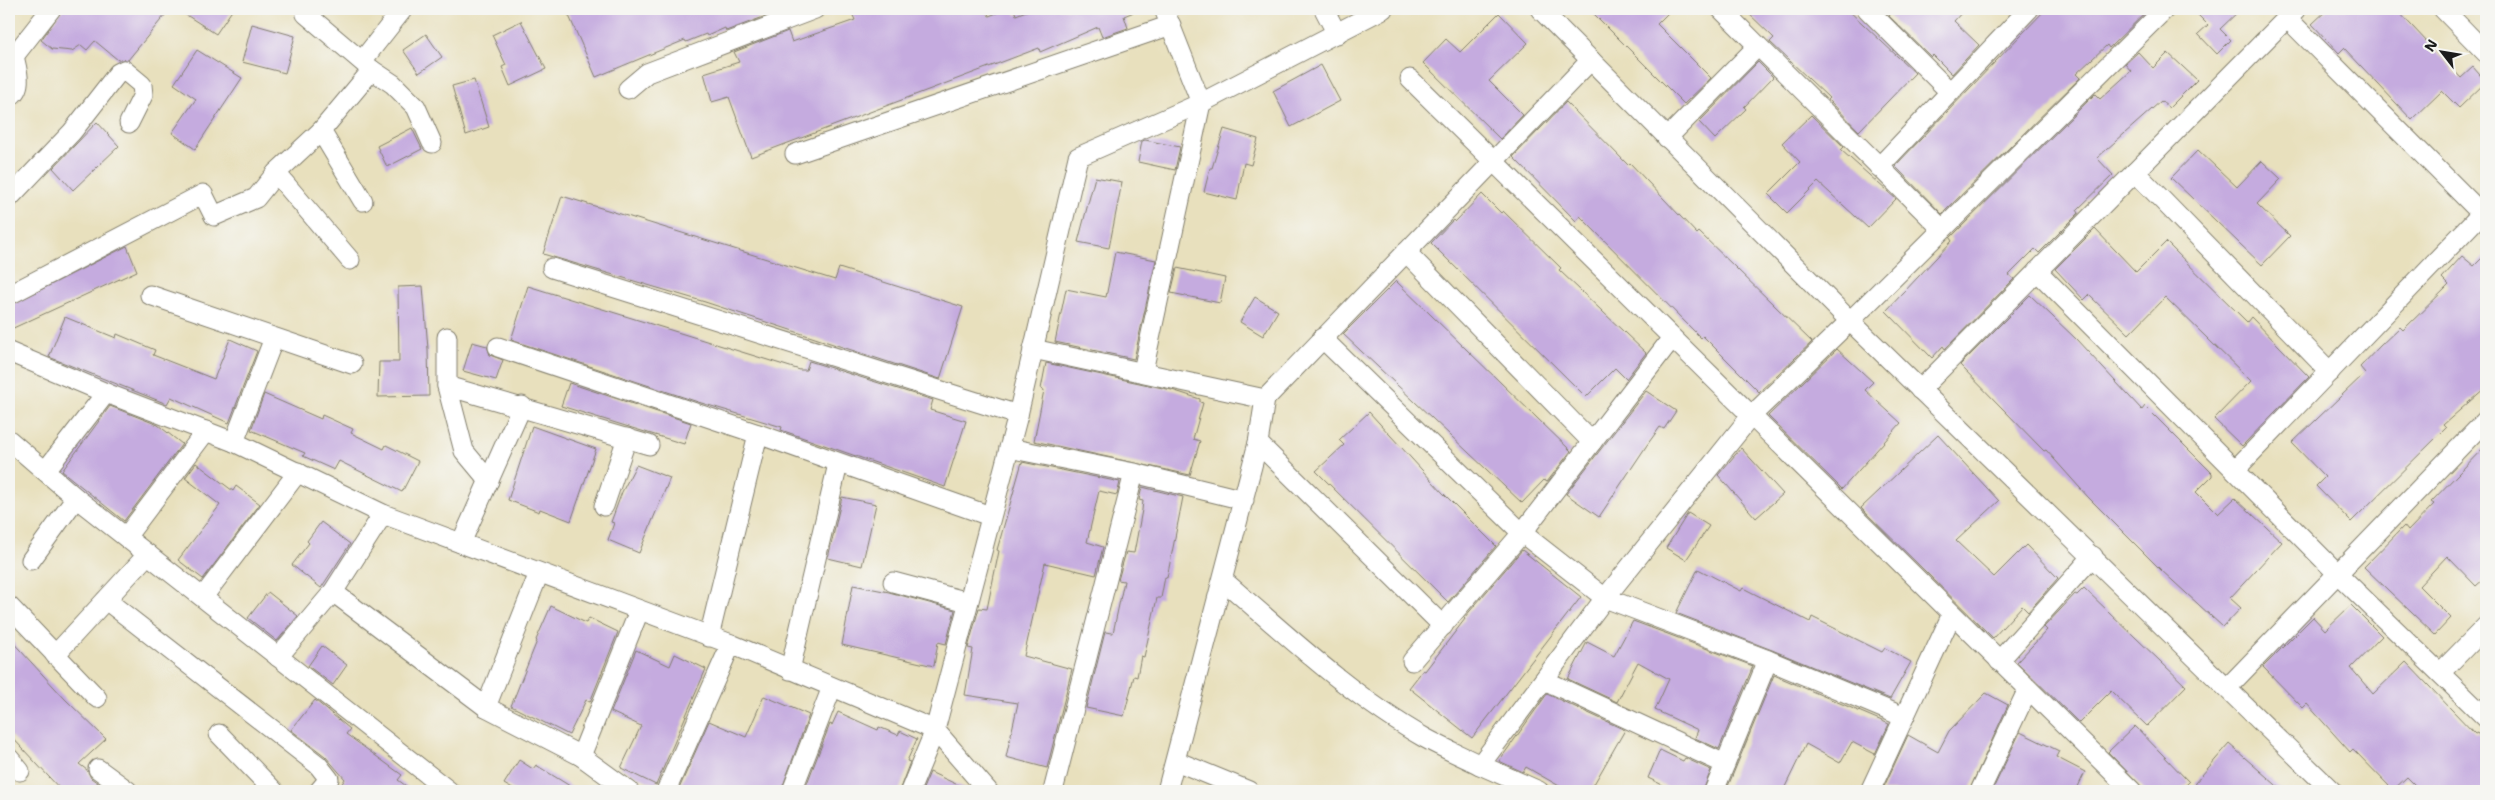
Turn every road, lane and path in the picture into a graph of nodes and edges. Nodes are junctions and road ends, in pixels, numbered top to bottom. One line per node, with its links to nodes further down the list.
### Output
1 (51, 9): 18 (street)
2 (308, 9): 20 (street)
3 (403, 9): 20 (street)
4 (815, 9): 22 (street)
5 (1324, 9): 15 (street)
6 (1383, 9): 15 (street)
7 (1540, 9): 19 (street)
8 (1721, 9): 16 (street)
9 (1867, 9): 23 (street)
10 (2027, 9): 23 (street)
11 (2164, 9): 38 (street)
12 (2443, 9): 17 (street)
13 (2292, 13): 33 (street); 37 (street)
14 (1167, 17): 25 (street); 30 (street)
15 (1337, 34): 25 (street)
16 (1758, 46): 28 (street); 32 (street)
17 (2486, 53)
18 (11, 54): 24 (street)
19 (1591, 60): 28 (street); 31 (street)
20 (367, 66): 27 (street); 29 (street)
21 (1410, 79): 31 (street)
22 (628, 90)
23 (1950, 92): 32 (street)
24 (9, 97)
25 (1201, 103): 51 (street); 54 (street)
26 (129, 123): 35 (street)
27 (321, 131): 34 (street); 36 (street)
28 (1666, 138): 45 (street)
29 (432, 143)
30 (795, 154)
31 (1493, 162): 39 (street); 49 (street)
32 (1879, 167): 38 (street)
33 (2135, 172): 42 (street); 55 (street)
34 (276, 173): 40 (street); 43 (street)
35 (9, 198)
36 (363, 201)
37 (2484, 212): 55 (street)
38 (1942, 229): 45 (street)
39 (1406, 252): 48 (street); 69 (street)
40 (350, 260)
41 (552, 268): 61 (street)
42 (2037, 271): 57 (street); 75 (street)
43 (9, 295)
44 (150, 295): 47 (street)
45 (1850, 322): 57 (street); 62 (street)
46 (447, 337): 56 (street)
47 (274, 338): 53 (street); 68 (street)
48 (1322, 338): 59 (street); 84 (street)
49 (1672, 338): 62 (street); 69 (street)
50 (498, 346): 65 (street)
51 (1033, 349): 54 (street); 61 (street)
52 (9, 352): 58 (street)
53 (352, 364)
54 (1143, 371): 59 (street)
55 (2330, 372): 75 (street)
56 (447, 386): 60 (street); 78 (street)
57 (1920, 390): 88 (street)
58 (106, 392): 64 (street); 74 (street)
59 (1265, 399): 70 (street)
60 (522, 406): 66 (street); 78 (street)
61 (1018, 415): 72 (street)
62 (1751, 416): 96 (street); 101 (street)
63 (2486, 420): 91 (street)
64 (206, 432): 68 (street); 85 (street)
65 (758, 434): 73 (street); 104 (street)
66 (627, 438): 71 (street); 81 (street)
67 (9, 440): 74 (street)
68 (234, 442): 76 (street)
69 (1592, 442): 84 (street)
70 (1258, 443): 80 (street); 102 (street)
71 (649, 445)
72 (1009, 448): 77 (street); 83 (street)
73 (838, 464): 83 (street); 111 (street)
74 (46, 470): 79 (street)
75 (2235, 470): 91 (street)
76 (298, 472): 82 (street); 95 (street)
77 (1134, 473): 80 (street); 138 (street)
78 (488, 481): 86 (street)
79 (76, 498): 85 (street); 89 (street)
80 (1244, 500): 92 (street)
81 (604, 506)
82 (384, 514): 86 (street); 94 (street)
83 (990, 516): 98 (street)
84 (1522, 533): 96 (street); 102 (street)
85 (126, 537): 87 (street)
86 (461, 543): 90 (street)
87 (148, 554): 95 (street); 97 (street)
88 (2093, 556): 110 (street); 115 (street)
89 (32, 560)
90 (539, 573): 100 (street); 118 (street)
91 (2338, 574): 112 (street); 115 (street)
92 (1224, 581): 124 (street); 126 (street)
93 (893, 582): 98 (street)
94 (333, 592): 107 (street); 118 (street)
95 (203, 597): 107 (street)
96 (1605, 598): 108 (street); 113 (street)
97 (106, 600): 106 (street); 131 (street)
98 (968, 602): 121 (street)
99 (9, 606): 106 (street)
100 (639, 611): 104 (street); 123 (street)
101 (1952, 614): 110 (street); 119 (street)
102 (1443, 626): 109 (street)
103 (2486, 626): 112 (street)
104 (709, 636): 105 (street)
105 (731, 644): 111 (street); 134 (street)
106 (56, 655): 117 (street)
107 (278, 657): 132 (street)
108 (1768, 660): 119 (street); 125 (street)
109 (1412, 661)
110 (1999, 661): 116 (street)
111 (790, 670): 114 (street)
112 (2441, 672): 120 (street)
113 (1544, 680): 125 (street); 126 (street)
114 (832, 687): 121 (street); 135 (street)
115 (2228, 688): 145 (street)
116 (2028, 689): 128 (street); 144 (street)
117 (97, 698)
118 (486, 707): 123 (street)
119 (1904, 717): 143 (street)
120 (2486, 718)
121 (936, 730): 136 (street); 137 (street)
122 (220, 734): 130 (street)
123 (581, 756): 133 (street)
124 (1176, 760): 139 (street); 140 (street)
125 (1725, 764): 142 (street)
126 (1480, 765): 141 (street)
127 (98, 769): 129 (street)
128 (2121, 787)
129 (128, 791)
130 (274, 791)
131 (319, 791)
132 (450, 791)
133 (629, 791)
134 (666, 791)
135 (792, 791)
136 (910, 791)
137 (988, 791)
138 (1052, 791)
139 (1168, 791)
140 (1249, 791)
141 (1539, 791)
142 (1714, 791)
143 (1870, 791)
144 (1980, 791)
145 (2332, 791)

